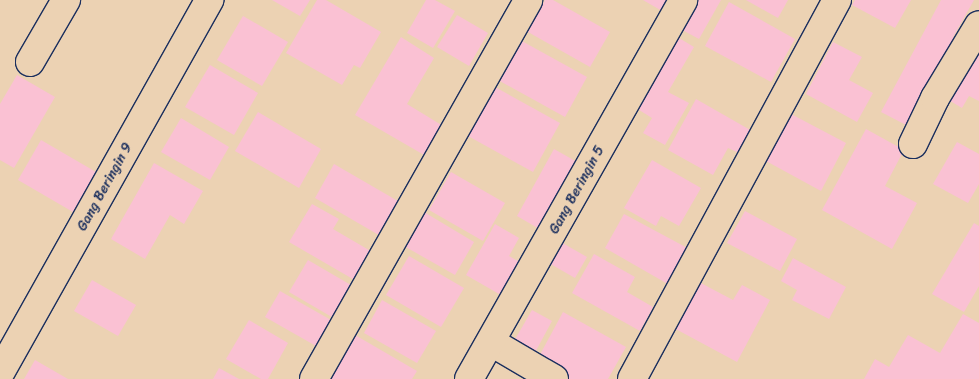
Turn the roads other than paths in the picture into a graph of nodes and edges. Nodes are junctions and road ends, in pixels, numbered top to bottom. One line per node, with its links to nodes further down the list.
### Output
1 (66, 0): 7 (street)
2 (209, 0): 10 (street, Gang Beringin 9)
3 (528, 0): 11 (street)
4 (683, 0): 9 (street, Gang Beringin 5)
5 (837, 0): 14 (street)
6 (979, 25): 8 (street)
7 (30, 62)
8 (913, 144)
9 (491, 342): 12 (street, Gang Beringin 5); 13 (street)
10 (0, 373)
11 (314, 379)
12 (469, 379)
13 (554, 379)
14 (632, 379)

